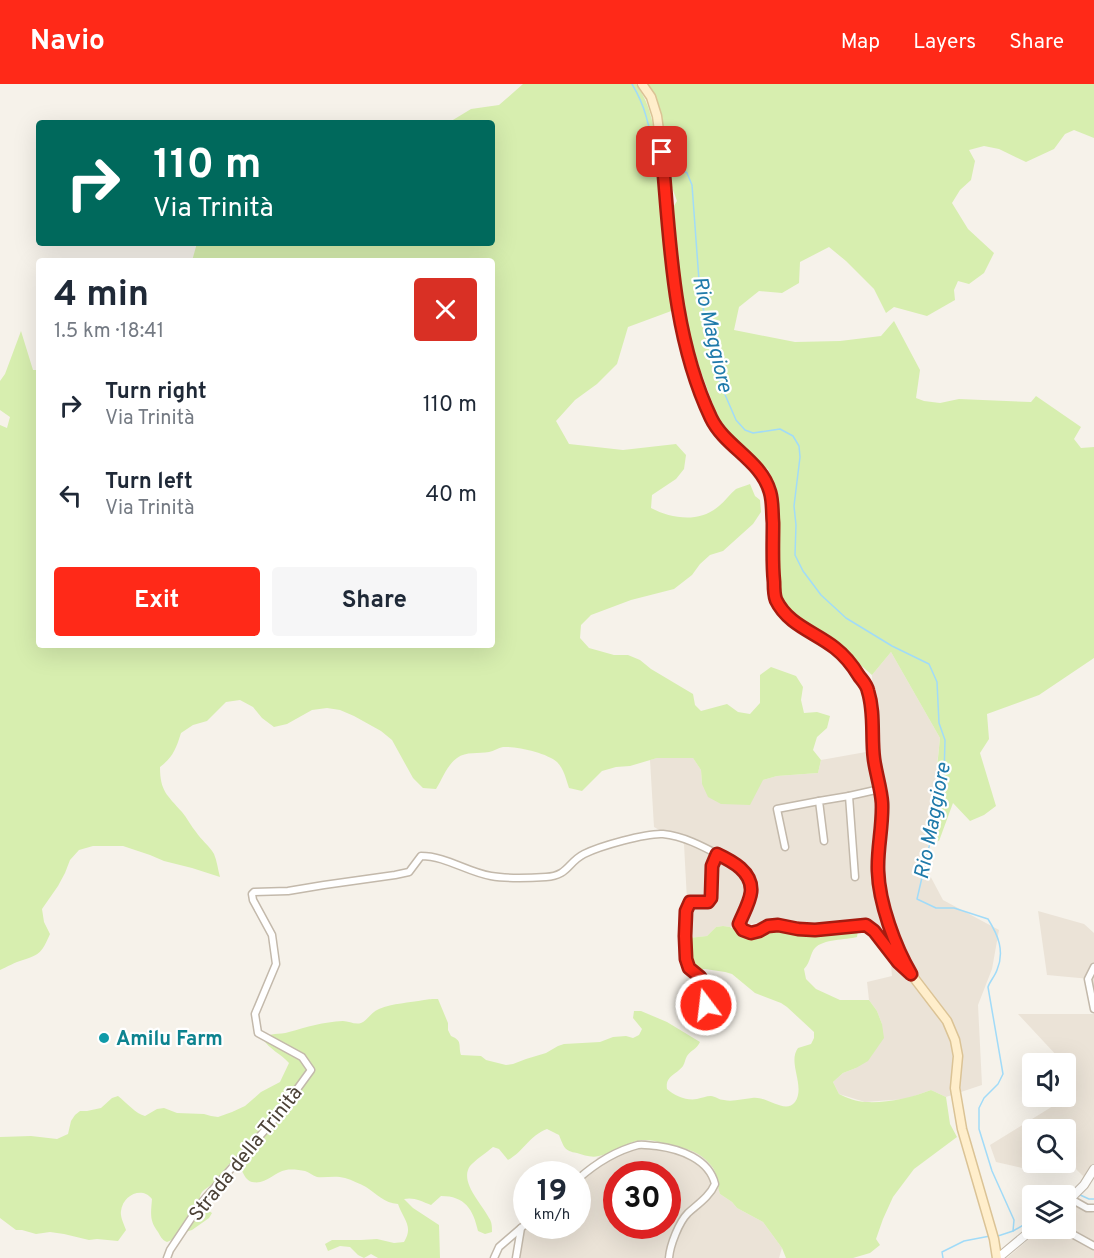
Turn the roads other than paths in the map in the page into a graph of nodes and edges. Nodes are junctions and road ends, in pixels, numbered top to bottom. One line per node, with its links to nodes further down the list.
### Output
1 (642, 84): 2 (main road)
2 (880, 789): 3 (street); 10 (main road)
3 (849, 796): 4 (street); 8 (street)
4 (819, 801): 5 (street); 6 (street)
5 (824, 841)
6 (785, 847)
7 (717, 854): 10 (street, Strada della Trinità); 11 (street); 23 (street, Strada della Trinità)
8 (855, 877)
9 (1094, 967): 12 (street)
10 (911, 974): 27 (main road)
11 (706, 1005)
12 (1094, 1009)
13 (591, 1168): 26 (street)
14 (1094, 1169): 15 (street)
15 (1076, 1193)
16 (1076, 1200): 17 (street)
17 (1094, 1208)
18 (513, 1235): 24 (street)
19 (1076, 1236): 22 (street)
20 (1022, 1238): 27 (street)
21 (521, 1239): 25 (street)
22 (1094, 1246)
23 (167, 1258)
24 (494, 1258)
25 (516, 1258)
26 (669, 1258)
27 (998, 1258)

